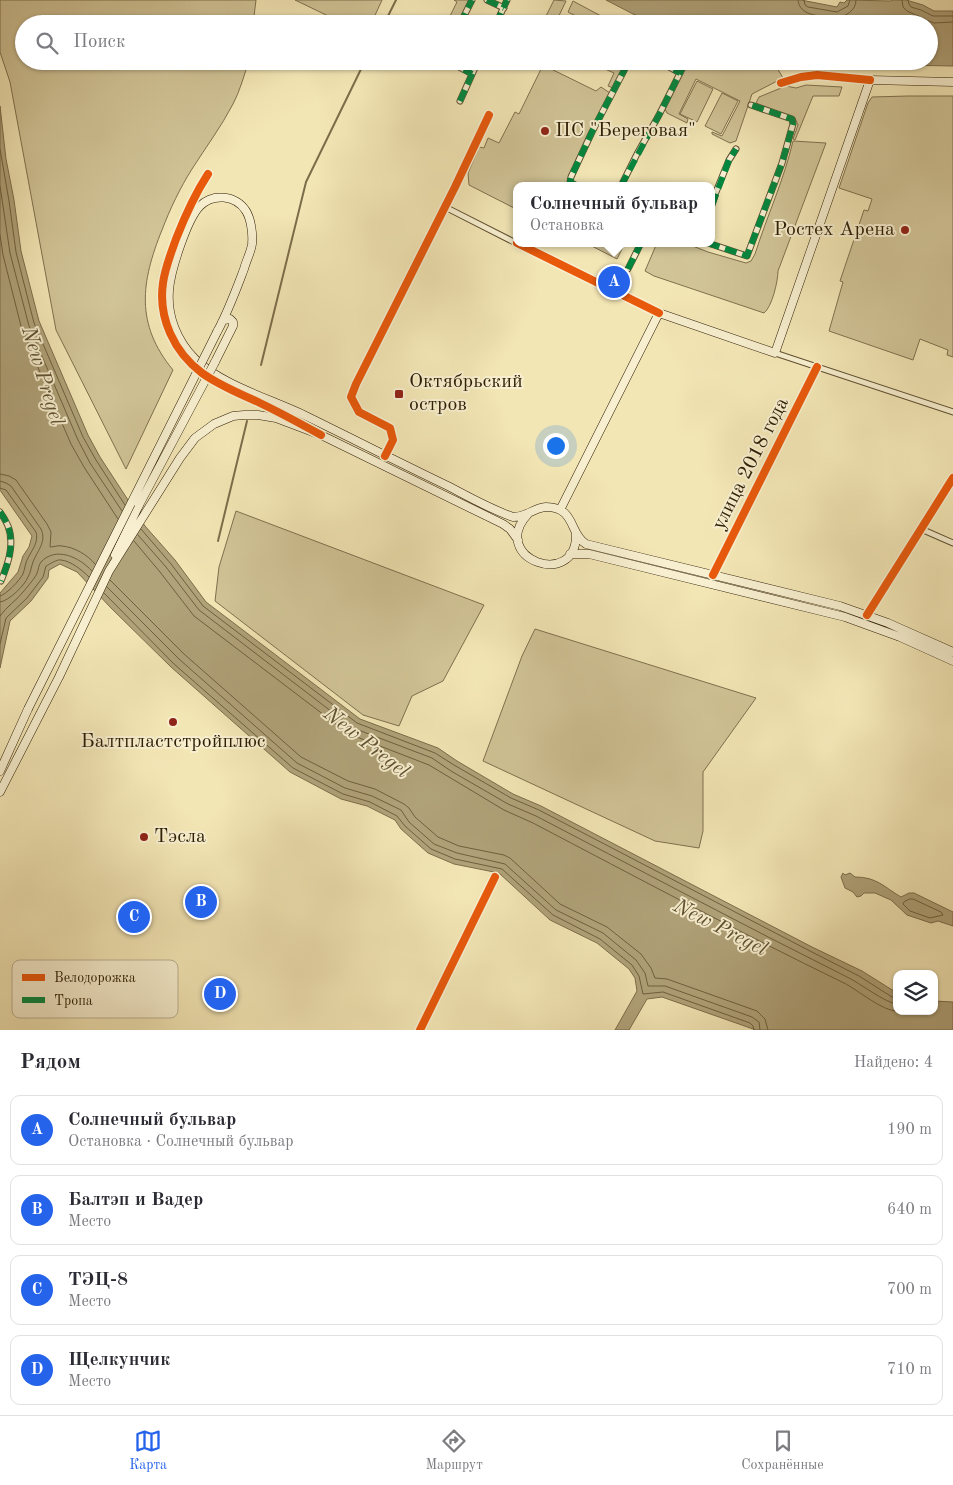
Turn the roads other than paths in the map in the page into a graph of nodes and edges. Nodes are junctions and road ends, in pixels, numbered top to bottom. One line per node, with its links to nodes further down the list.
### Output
1 (472, 0): 5 (street)
2 (487, 0): 4 (street)
3 (507, 0): 4 (street)
4 (504, 8): 6 (street)
5 (464, 15)
6 (500, 15)
7 (465, 70): 13 (street)
8 (474, 70): 13 (street)
9 (624, 70): 22 (street)
10 (674, 70): 12 (street)
11 (682, 70): 12 (street)
12 (680, 73): 23 (street)
13 (472, 74): 17 (street)
14 (870, 80): 15 (main road); 16 (street); 33 (main road)
15 (953, 82)
16 (781, 83)
17 (460, 101)
18 (751, 105): 27 (street)
19 (489, 115): 25 (street)
20 (736, 149): 24 (street)
21 (208, 174): 36 (street)
22 (570, 182)
23 (623, 182)
24 (715, 197)
25 (445, 207): 26 (street); 37 (street)
26 (513, 241)
27 (715, 245)
28 (525, 247): 31 (street)
29 (639, 247): 30 (street)
30 (628, 269)
31 (659, 314): 33 (main road); 39 (main road)
32 (222, 322): 37 (main road); 47 (main road, bridge); 53 (main road, bridge)
33 (775, 353): 34 (street)
34 (817, 367): 35 (street); 48 (street, улица 2018 года)
35 (953, 412)
36 (321, 435): 44 (main road); 47 (main road)
37 (385, 456): 41 (main road)
38 (953, 478): 42 (street)
39 (560, 510): 41 (main road); 43 (main road)
40 (0, 512): 49 (street)
41 (528, 514): 44 (main road)
42 (921, 529): 45 (street); 50 (street)
43 (576, 533): 46 (main road); 48 (main road)
44 (518, 540): 46 (main road)
45 (953, 543)
46 (570, 554): 52 (main road)
47 (110, 571): 54 (main road)
48 (713, 575): 50 (main road)
49 (1, 581)
50 (867, 615): 51 (main road)
51 (953, 652)
52 (953, 661)
53 (0, 771)
54 (0, 792)
55 (495, 877): 56 (street)
56 (420, 1030)

